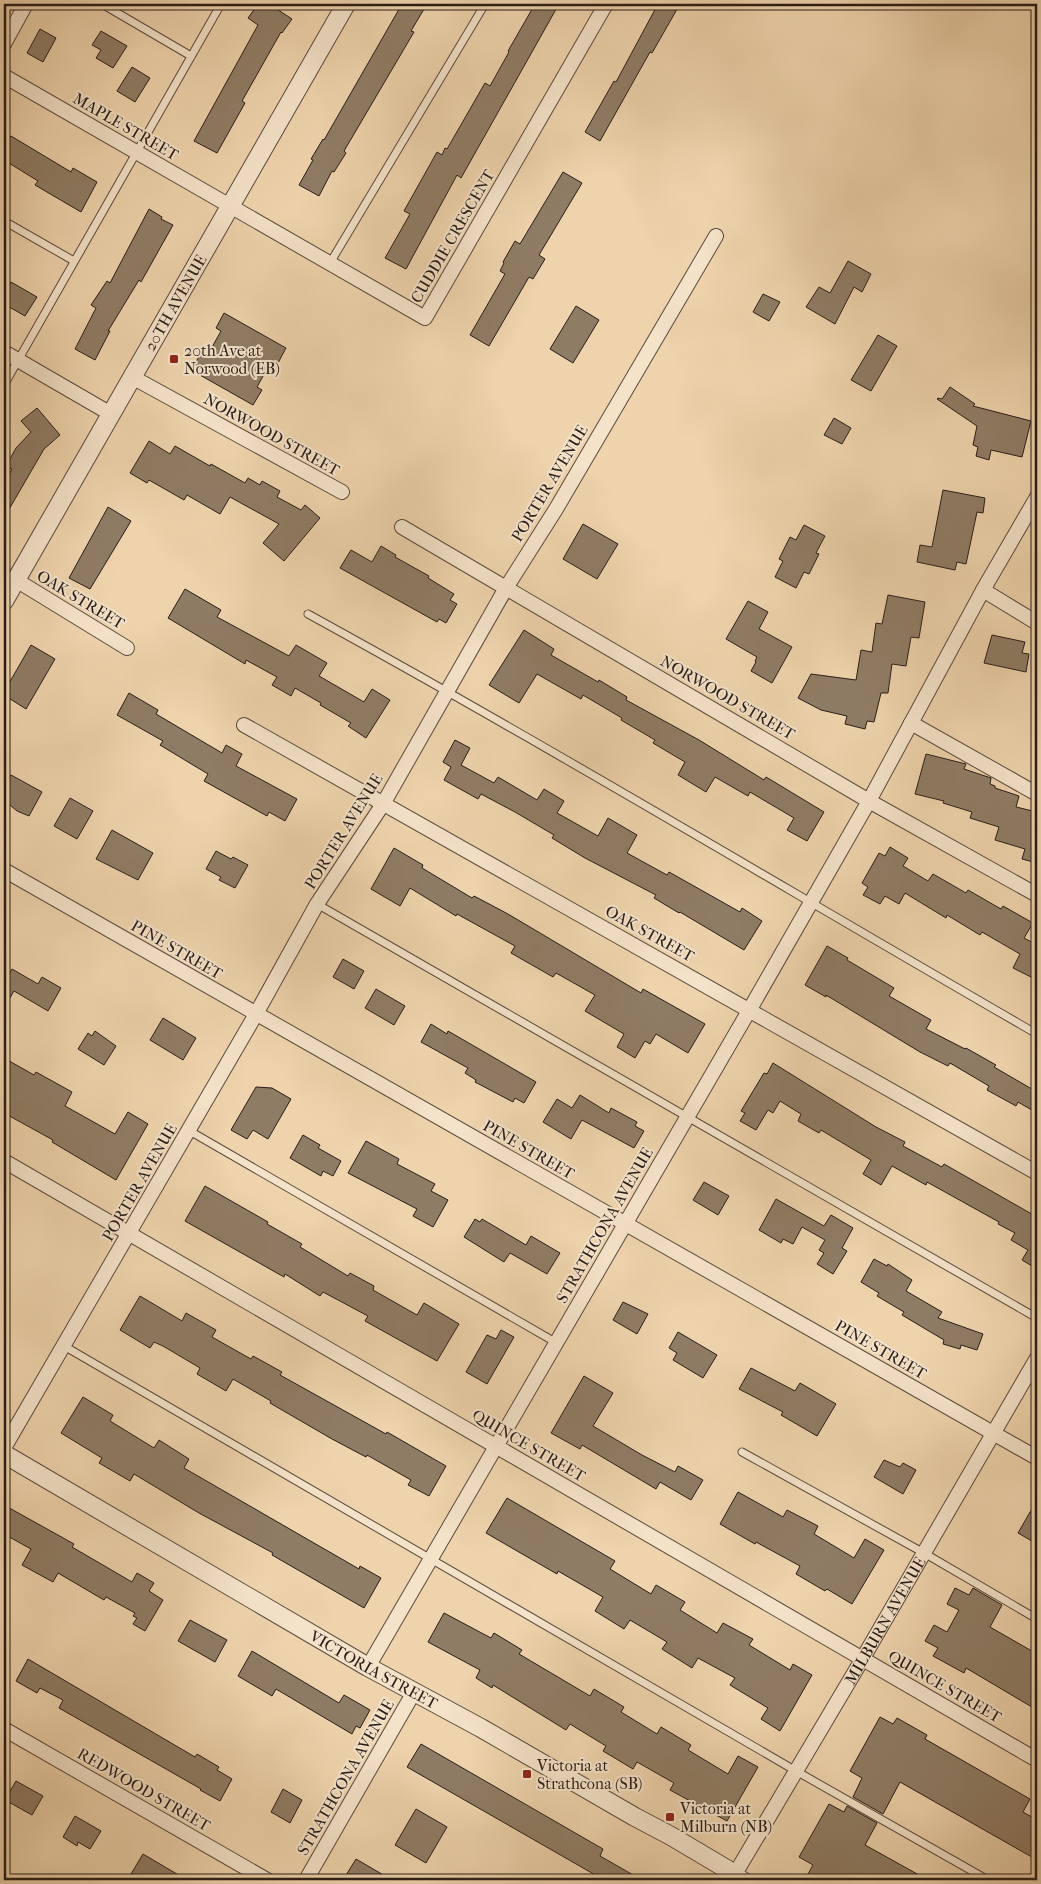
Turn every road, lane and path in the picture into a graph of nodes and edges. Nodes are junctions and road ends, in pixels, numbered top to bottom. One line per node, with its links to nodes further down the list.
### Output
1 (26, 4): 7 (street)
2 (102, 4): 8 (lane)
3 (221, 4): 8 (lane)
4 (346, 4): 11 (street, 20TH AVENUE)
5 (485, 4): 15 (lane)
6 (606, 4): 15 (street, CUDDIE CRESCENT)
7 (4, 44)
8 (191, 56): 10 (lane)
9 (4, 76): 10 (street, MAPLE STREET)
10 (136, 152): 11 (street, MAPLE STREET); 14 (lane)
11 (231, 206): 15 (street, CUDDIE CRESCENT); 18 (street, 20TH AVENUE)
12 (4, 221): 14 (lane)
13 (716, 236): 25 (street, PORTER AVENUE)
14 (74, 261): 17 (lane)
15 (330, 263)
16 (4, 352): 17 (street)
17 (18, 360): 19 (lane); 20 (street)
18 (132, 378): 20 (street, 20TH AVENUE); 21 (street, NORWOOD STREET)
19 (4, 385)
20 (111, 414): 24 (street, 20TH AVENUE)
21 (342, 492)
22 (1037, 497): 26 (street, STRATHCONA AVENUE)
23 (402, 527): 25 (street, NORWOOD STREET)
24 (16, 580): 27 (street, 20TH AVENUE); 30 (street, OAK STREET)
25 (506, 588): 31 (street, PORTER AVENUE); 35 (street, NORWOOD STREET)
26 (983, 590): 29 (street); 32 (street, STRATHCONA AVENUE)
27 (4, 602)
28 (308, 614): 31 (lane)
29 (1037, 623)
30 (127, 648)
31 (446, 690): 36 (street, PORTER AVENUE); 39 (lane)
32 (911, 723): 34 (street); 35 (street, STRATHCONA AVENUE)
33 (244, 725): 36 (street, OAK STREET)
34 (1037, 794)
35 (869, 801): 38 (street, NORWOOD STREET); 39 (street, STRATHCONA AVENUE)
36 (383, 804): 40 (street, PORTER AVENUE); 41 (street, OAK STREET)
37 (4, 870): 42 (street, PINE STREET)
38 (1037, 895)
39 (810, 903): 41 (street, STRATHCONA AVENUE); 43 (lane)
40 (318, 904): 42 (street, PORTER AVENUE); 44 (lane)
41 (750, 1009): 44 (street, STRATHCONA AVENUE); 47 (street, OAK STREET)
42 (256, 1014): 45 (street, PORTER AVENUE); 48 (street, PINE STREET)
43 (1037, 1034)
44 (687, 1117): 48 (street, STRATHCONA AVENUE); 50 (lane)
45 (188, 1130): 49 (street, PORTER AVENUE); 51 (lane)
46 (4, 1162): 49 (street, QUINCE STREET)
47 (1037, 1173)
48 (625, 1223): 51 (street, STRATHCONA AVENUE); 54 (street, PINE STREET)
49 (130, 1234): 52 (street, PORTER AVENUE); 55 (street, QUINCE STREET)
50 (1037, 1318)
51 (555, 1342): 55 (street, STRATHCONA AVENUE)
52 (64, 1346): 56 (street, PORTER AVENUE); 61 (lane)
53 (1037, 1358): 54 (street, MILBURN AVENUE)
54 (994, 1433): 59 (street, PINE STREET); 60 (street, MILBURN AVENUE)
55 (495, 1446): 61 (street, STRATHCONA AVENUE); 63 (street, QUINCE STREET)
56 (4, 1448)
57 (742, 1452): 60 (lane)
58 (4, 1454): 64 (street, VICTORIA STREET)
59 (1037, 1458)
60 (924, 1553): 62 (lane); 63 (street, MILBURN AVENUE)
61 (429, 1559): 64 (street, STRATHCONA AVENUE); 68 (lane)
62 (1037, 1619)
63 (863, 1658): 67 (street, QUINCE STREET); 68 (street, MILBURN AVENUE)
64 (368, 1667): 65 (street, VICTORIA STREET)
65 (414, 1692): 69 (street, VICTORIA STREET); 71 (street, STRATHCONA AVENUE)
66 (4, 1729): 70 (street, REDWOOD STREET)
67 (1037, 1760)
68 (796, 1771): 69 (street, MILBURN AVENUE); 72 (lane)
69 (737, 1878)
70 (267, 1880)
71 (306, 1880)
72 (988, 1880)

